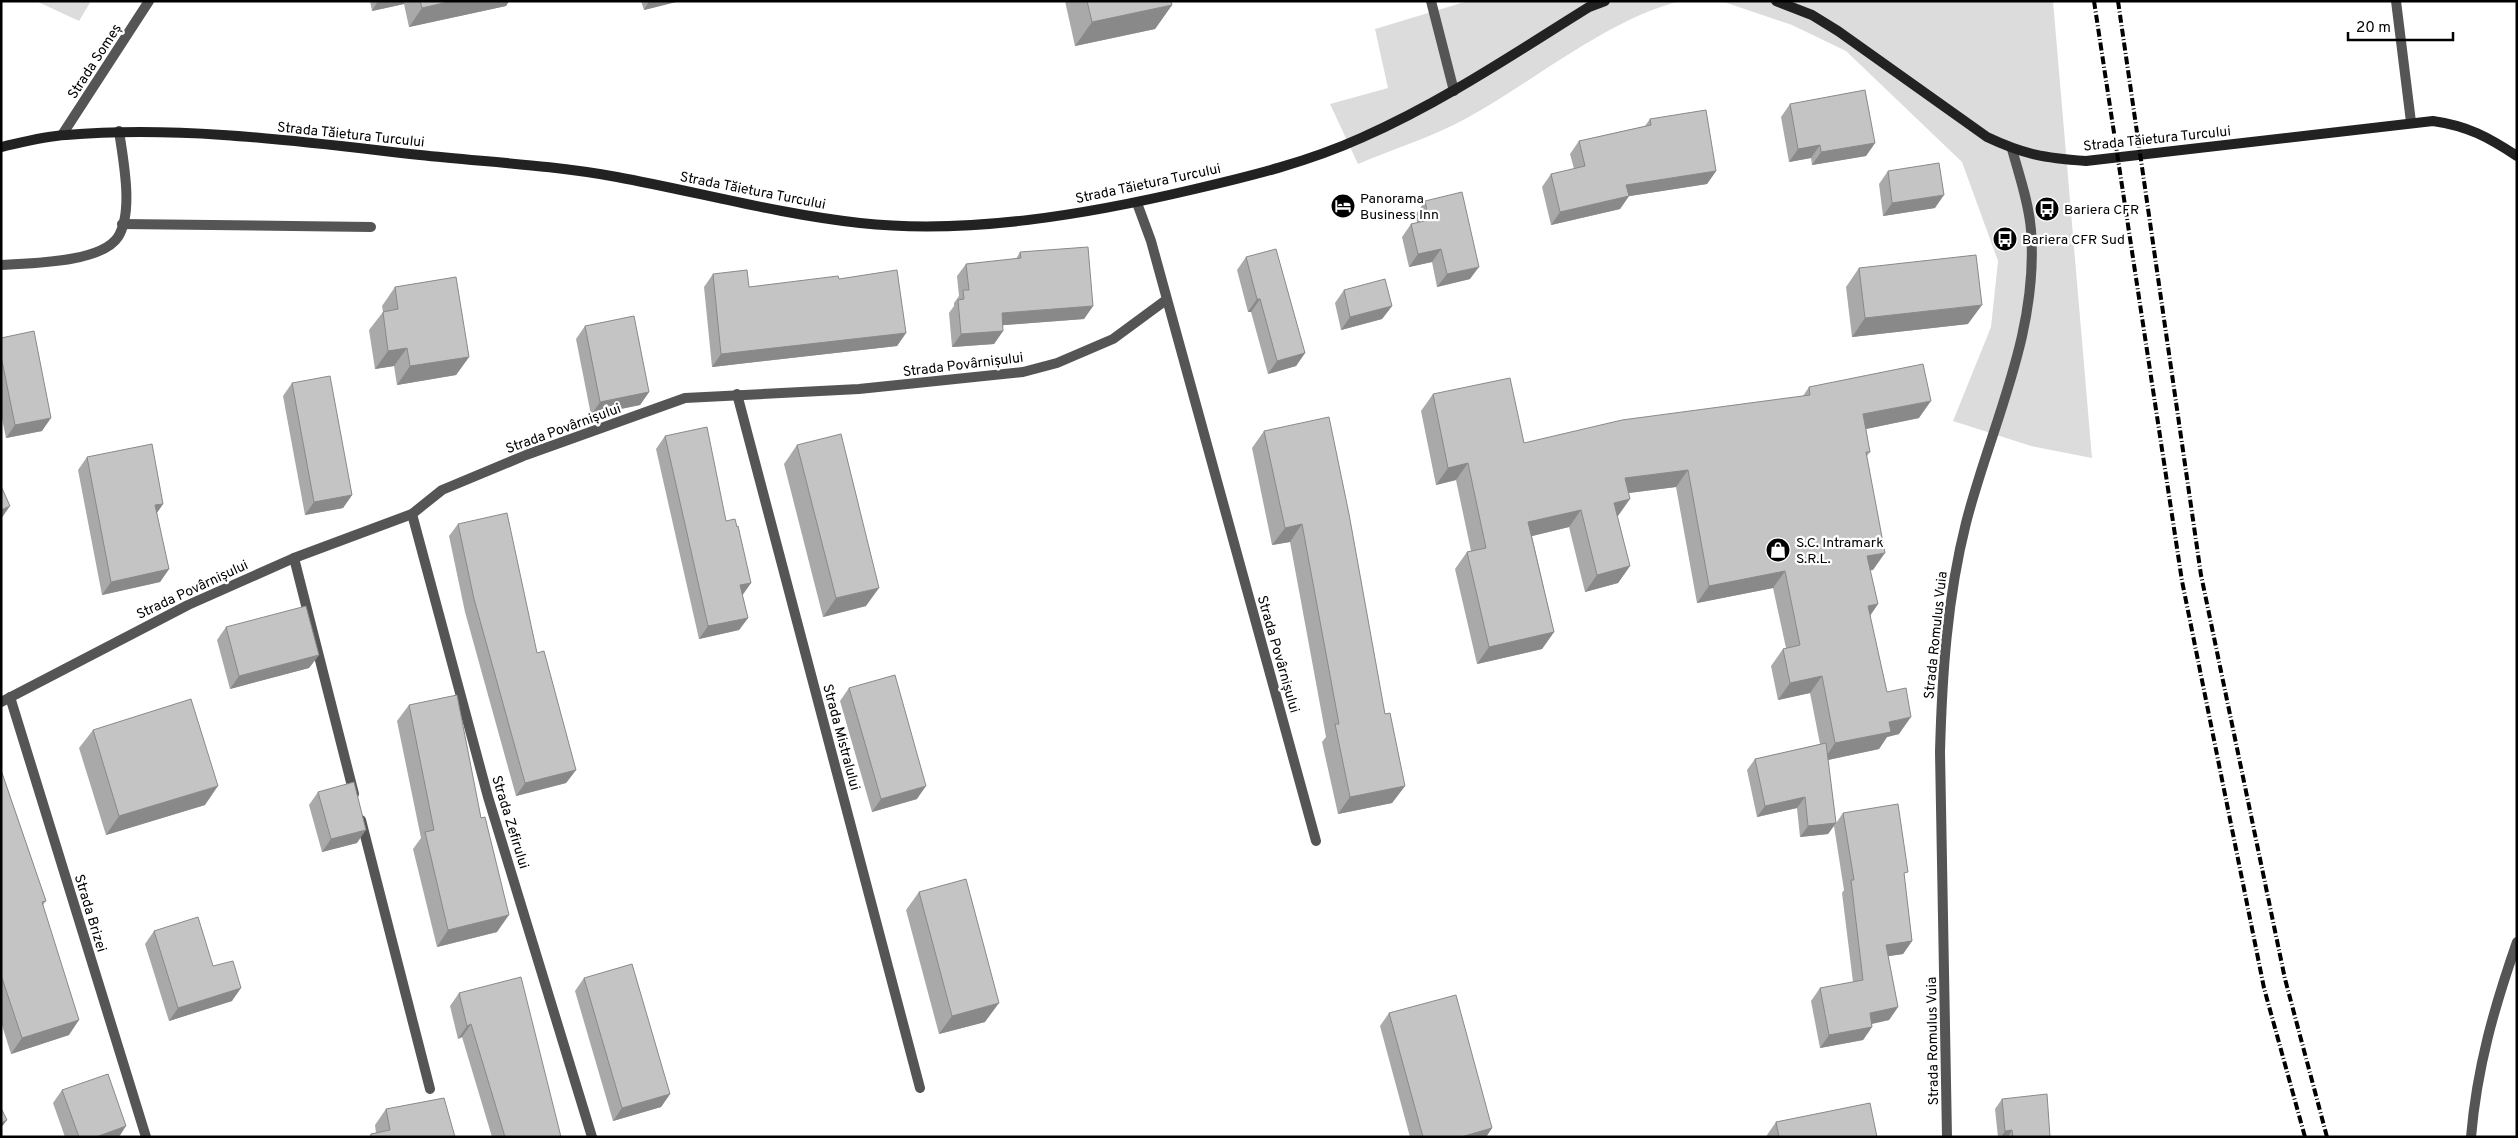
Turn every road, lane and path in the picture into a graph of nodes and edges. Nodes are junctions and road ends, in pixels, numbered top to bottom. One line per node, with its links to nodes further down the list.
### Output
1 (149, 1): 10 (street, Strada Someș)
2 (1431, 1): 7 (street)
3 (1605, 1): 6 (main road, Strada Tăietura Turcului)
4 (1776, 1): 12 (main road, Strada Tăietura Turcului)
5 (2396, 1): 8 (street)
6 (1591, 4): 7 (main road, Strada Tăietura Turcului)
7 (1454, 91): 14 (main road, Strada Tăietura Turcului)
8 (2411, 122): 12 (main road, Strada Tăietura Turcului); 13 (main road, Strada Tăietura Turcului)
9 (119, 131): 10 (main road, Strada Tăietura Turcului); 14 (main road, Strada Tăietura Turcului); 15 (street)
10 (62, 135): 11 (main road, Strada Tăietura Turcului)
11 (1, 146)
12 (2012, 149): 29 (street, Strada Romulus Vuia)
13 (2517, 156)
14 (1136, 203): 18 (street, Strada Povârnișului)
15 (122, 224): 16 (street); 17 (street)
16 (371, 227)
17 (1, 265)
18 (1166, 300): 19 (street, Strada Povârnișului); 23 (street, Strada Povârnișului)
19 (737, 394): 20 (street, Strada Povârnișului); 25 (street, Strada Mistralului)
20 (412, 514): 21 (street, Strada Povârnișului); 28 (street, Strada Zefirului)
21 (294, 558): 22 (street, Strada Povârnișului); 26 (street)
22 (6, 699): 27 (street, Strada Brizei)
23 (1316, 841)
24 (2517, 942): 30 (street)
25 (920, 1088)
26 (430, 1089)
27 (146, 1137)
28 (592, 1137)
29 (1947, 1137)
30 (2471, 1137)

